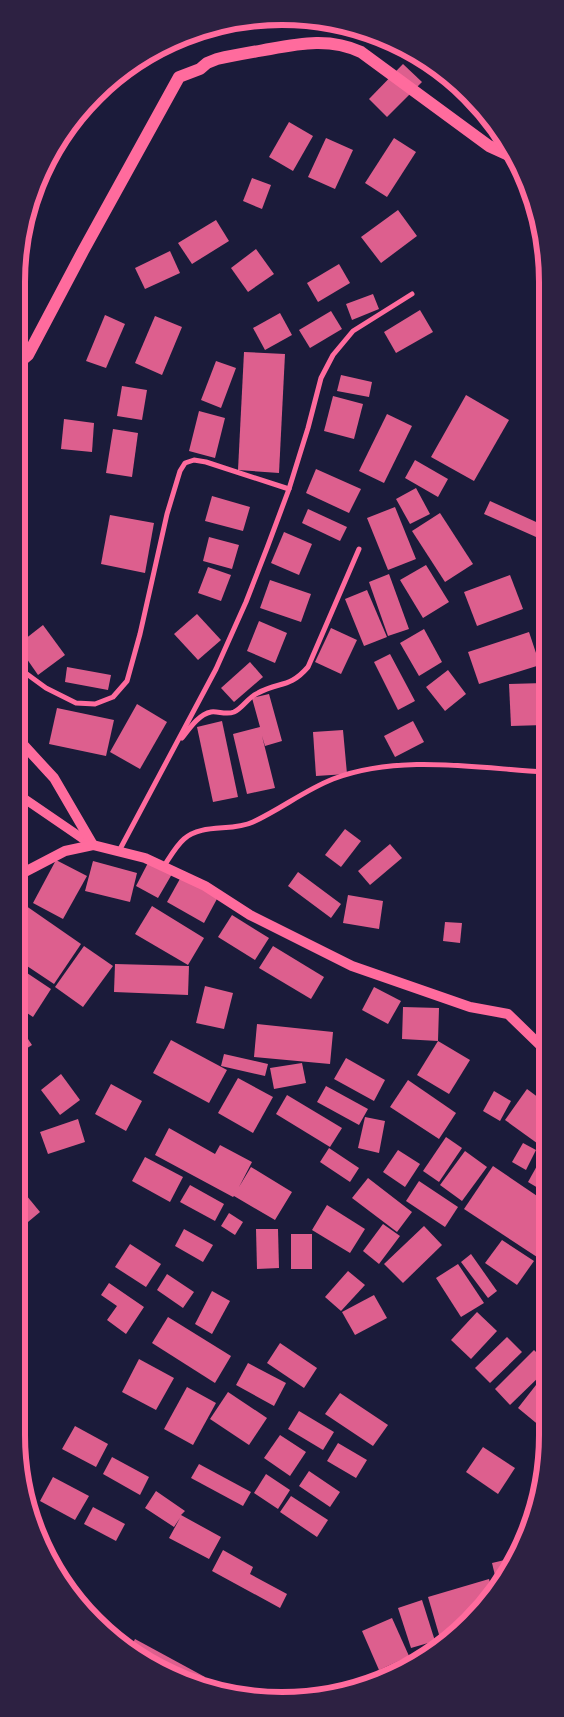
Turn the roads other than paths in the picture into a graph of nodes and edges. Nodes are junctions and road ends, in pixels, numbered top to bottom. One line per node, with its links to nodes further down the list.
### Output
1 (505, 154): 3 (main road)
2 (412, 294): 4 (street)
3 (25, 357)
4 (288, 489): 6 (street); 7 (street)
5 (359, 549): 7 (street)
6 (25, 673)
7 (175, 746): 12 (street)
8 (25, 747): 11 (main road)
9 (539, 772): 13 (street)
10 (25, 799): 11 (street)
11 (93, 845): 12 (main road); 14 (main road)
12 (119, 851): 13 (main road)
13 (164, 866): 15 (main road)
14 (25, 872)
15 (539, 1044)

